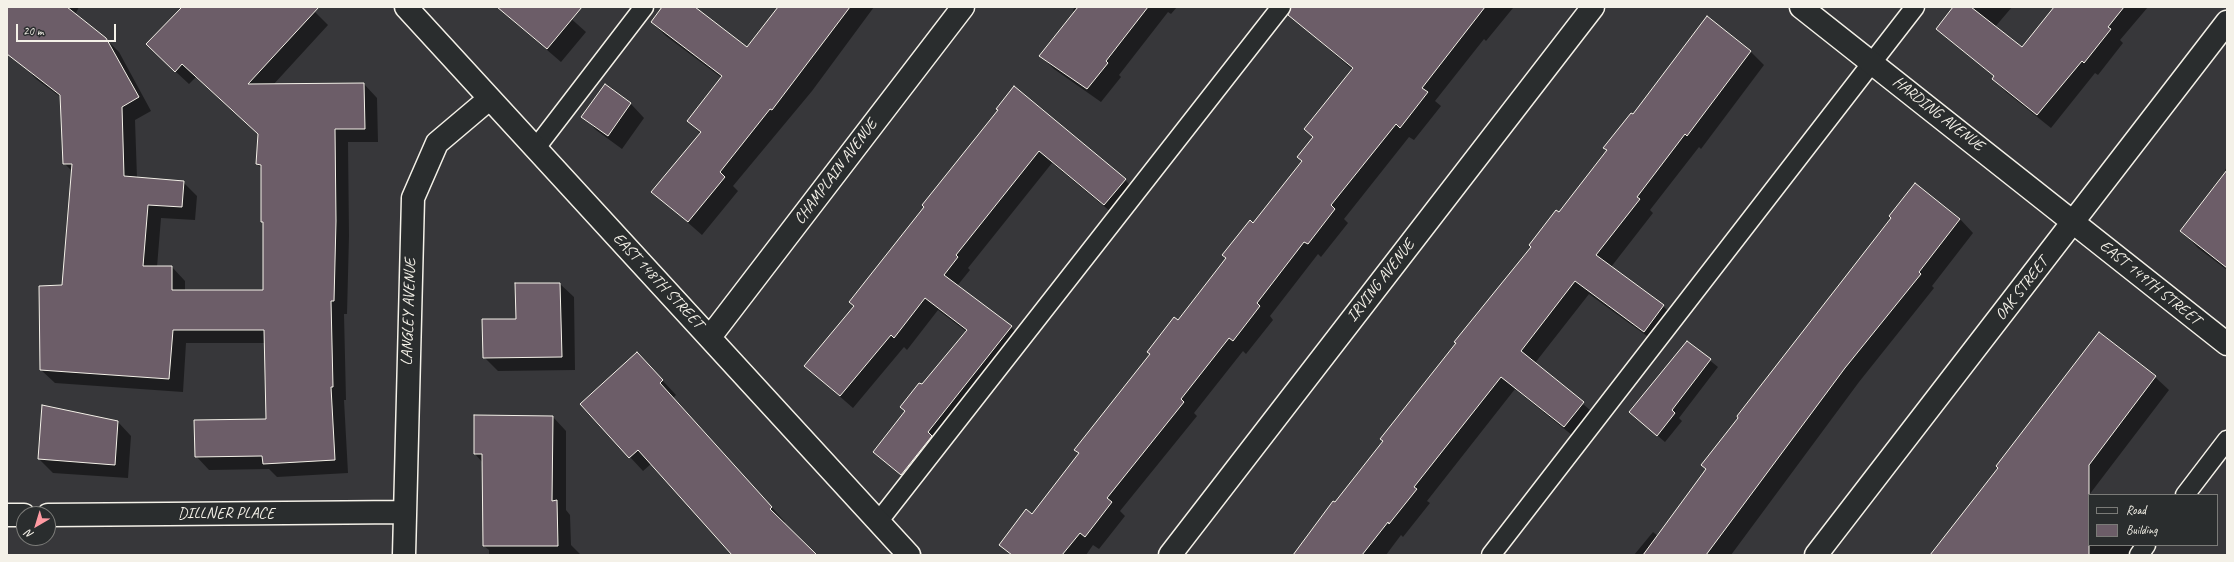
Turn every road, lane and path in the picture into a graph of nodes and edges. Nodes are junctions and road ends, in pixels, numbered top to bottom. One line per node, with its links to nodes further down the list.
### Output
1 (406, 7): 10 (street, EAST 148TH STREET)
2 (644, 7): 11 (lane)
3 (963, 7): 13 (street, CHAMPLAIN AVENUE)
4 (1281, 7): 19 (lane)
5 (1593, 7): 23 (street, IRVING AVENUE)
6 (1802, 7): 9 (street, HARDING AVENUE)
7 (1915, 7): 9 (lane)
8 (2227, 22): 12 (street, OAK STREET)
9 (1872, 63): 12 (street, HARDING AVENUE); 24 (lane)
10 (489, 99): 11 (street, EAST 148TH STREET); 17 (street, LANGLEY AVENUE)
11 (535, 149): 13 (street, EAST 148TH STREET)
12 (2074, 222): 14 (street, EAST 149TH STREET); 25 (street, OAK STREET)
13 (710, 337): 19 (street, EAST 148TH STREET)
14 (2227, 344)
15 (2227, 440): 16 (lane)
16 (2186, 494)
17 (404, 512): 18 (street, DILLNER PLACE); 21 (street, LANGLEY AVENUE)
18 (56, 515)
19 (878, 522): 22 (street, EAST 148TH STREET)
20 (2145, 546): 26 (lane)
21 (404, 555)
22 (909, 555)
23 (1170, 555)
24 (1491, 555)
25 (1816, 555)
26 (2139, 555)

